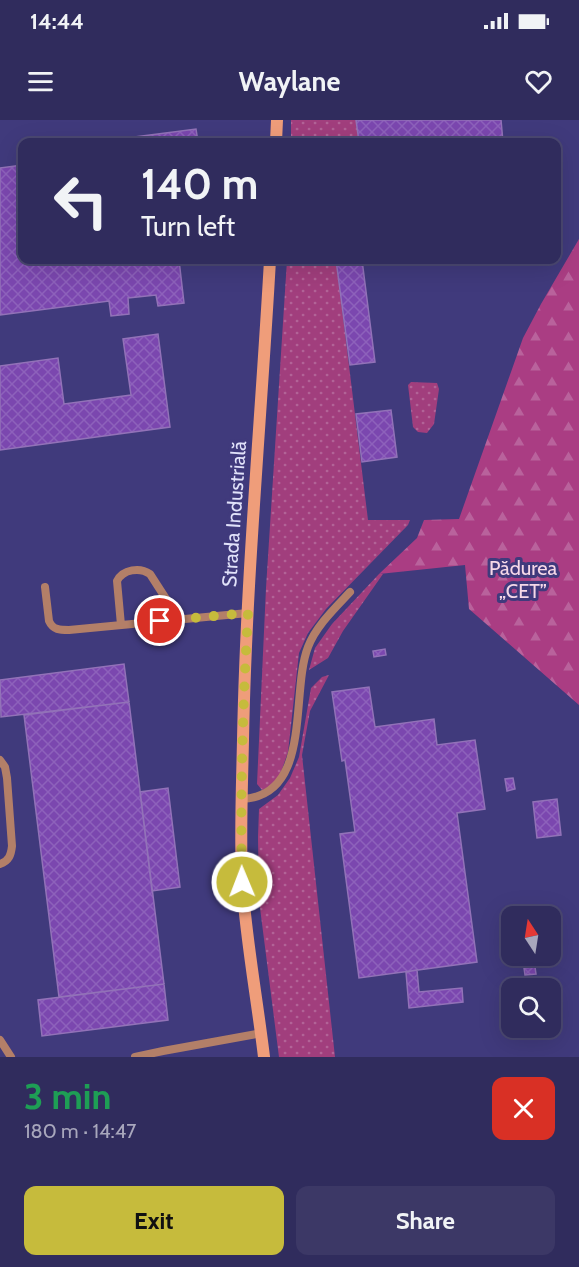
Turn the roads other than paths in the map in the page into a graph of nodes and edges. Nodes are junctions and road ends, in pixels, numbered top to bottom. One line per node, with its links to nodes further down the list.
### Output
1 (277, 120): 2 (street)
2 (276, 138)
3 (270, 264): 6 (street, Strada Industrială)
4 (45, 587): 8 (lane)
5 (350, 592): 10 (lane)
6 (248, 613): 7 (lane); 10 (street, Strada Industrială)
7 (179, 619): 8 (lane); 8 (lane)
8 (121, 625)
9 (0, 760): 11 (lane)
10 (242, 799): 12 (street, Strada Industrială)
11 (0, 864)
12 (261, 1033): 15 (lane); 16 (street, Strada Industrială)
13 (0, 1040): 14 (lane)
14 (11, 1057)
15 (135, 1057)
16 (264, 1057)

